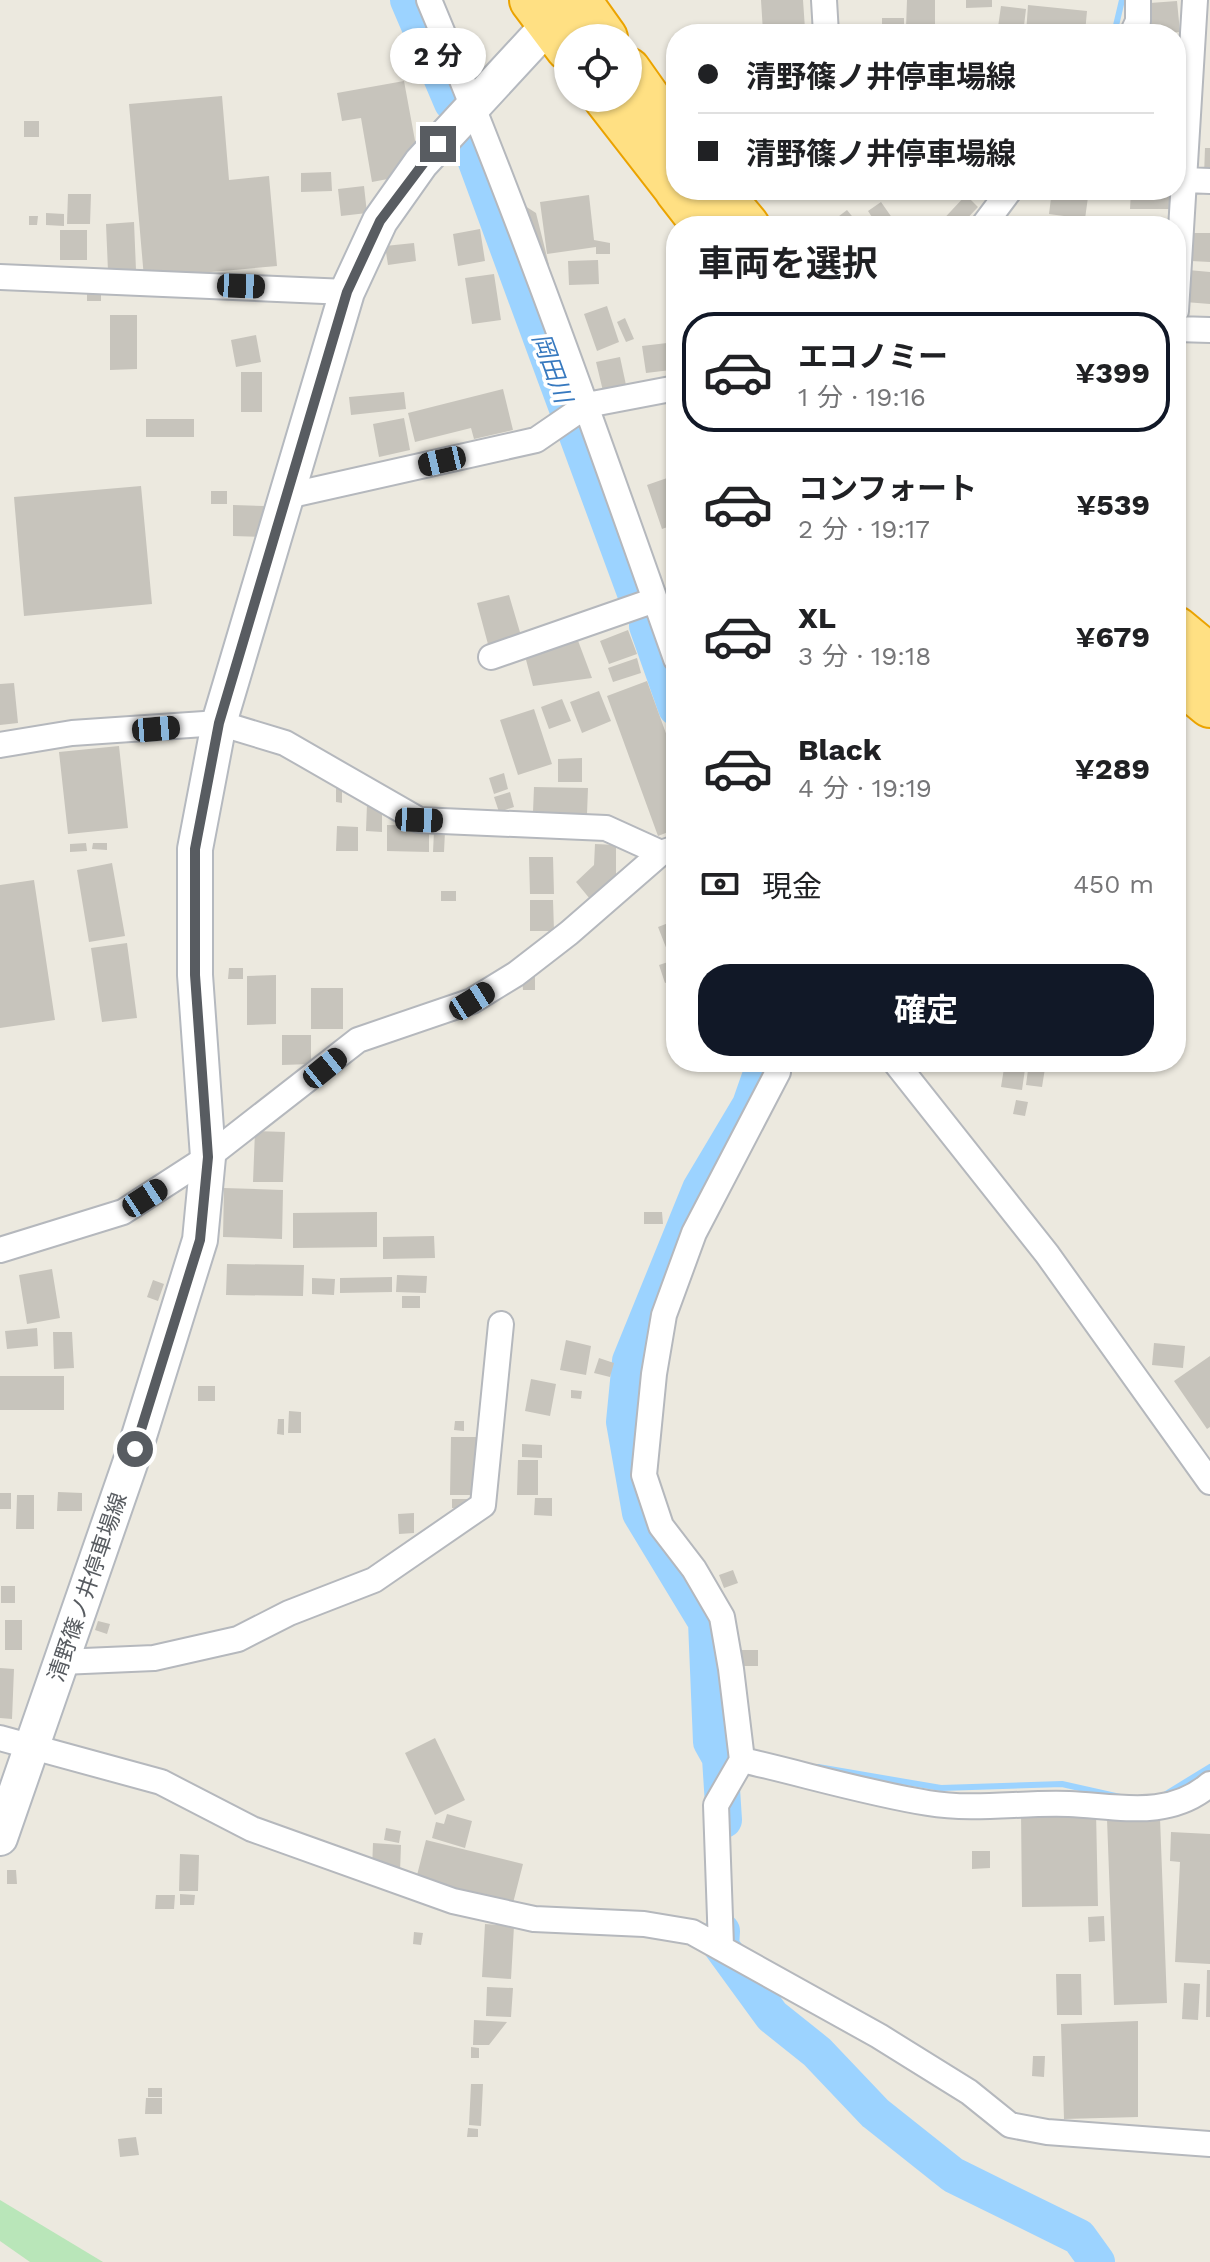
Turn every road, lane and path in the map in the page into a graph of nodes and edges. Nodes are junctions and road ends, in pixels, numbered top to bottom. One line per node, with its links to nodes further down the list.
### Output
1 (429, 0): 9 (street)
2 (824, 0): 6 (street)
3 (1138, 0): 7 (street)
4 (1195, 0): 12 (street)
5 (560, 15): 9 (main road, 清野篠ノ井停車場線)
6 (825, 24)
7 (1137, 24)
8 (642, 90): 11 (highway)
9 (473, 106): 21 (main road, 清野篠ノ井停車場線); 25 (street)
10 (617, 112): 13 (highway)
11 (666, 124)
12 (1186, 162)
13 (666, 175)
14 (1186, 180): 15 (street)
15 (1210, 181)
16 (685, 200): 18 (highway)
17 (725, 200): 19 (highway)
18 (697, 216)
19 (739, 216)
20 (0, 277): 21 (street)
21 (347, 292): 26 (main road, 清野篠ノ井停車場線)
22 (1186, 329): 23 (street)
23 (1210, 330)
24 (666, 391): 25 (street)
25 (574, 415): 26 (street); 27 (street)
26 (287, 496): 34 (main road, 清野篠ノ井停車場線)
27 (655, 600): 28 (street); 30 (street)
28 (666, 631)
29 (1186, 637): 31 (highway)
30 (491, 657)
31 (1210, 657)
32 (1186, 685): 33 (highway)
33 (1210, 705)
34 (219, 723): 35 (street); 36 (street); 40 (main road, 清野篠ノ井停車場線)
35 (0, 745)
36 (666, 849)
37 (666, 852): 40 (street)
38 (778, 1072): 46 (street)
39 (903, 1072): 43 (street)
40 (208, 1157): 41 (street); 44 (main road, 清野篠ノ井停車場線)
41 (0, 1250)
42 (501, 1324): 44 (street)
43 (1210, 1482)
44 (61, 1662): 45 (main road, 清野篠ノ井停車場線)
45 (15, 1742): 48 (main road, 清野篠ノ井停車場線); 49 (street)
46 (742, 1760): 47 (street); 49 (street)
47 (1210, 1784)
48 (0, 1838)
49 (721, 1946): 50 (street)
50 (1210, 2144)

